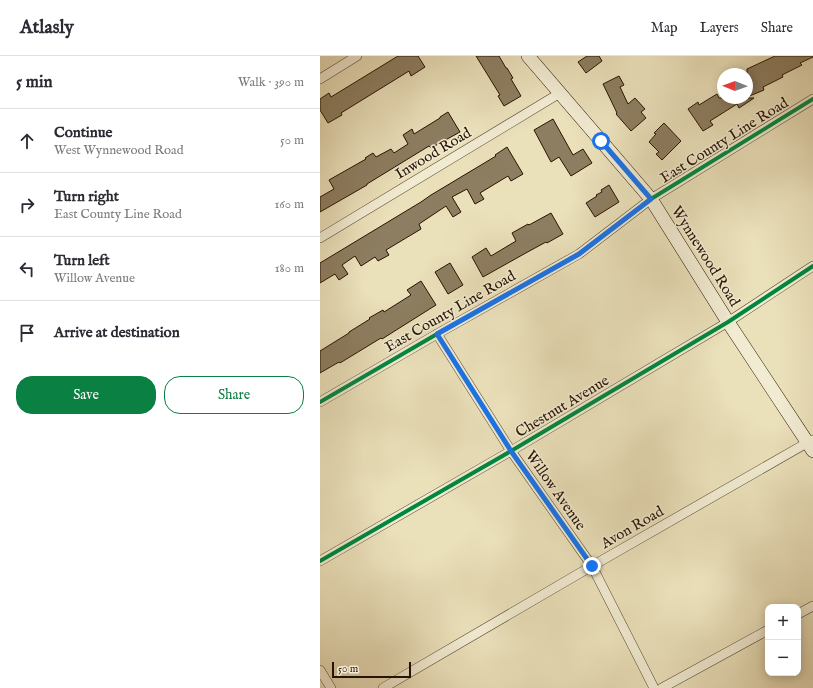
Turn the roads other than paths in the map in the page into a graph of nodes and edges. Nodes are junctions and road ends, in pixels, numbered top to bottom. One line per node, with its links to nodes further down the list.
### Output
1 (357, 56): 3 (street)
2 (528, 56): 4 (main road, Wynnewood Road)
3 (320, 79)
4 (560, 93): 6 (main road, Wynnewood Road); 7 (street, Inwood Road)
5 (813, 99): 6 (street, East County Line Road)
6 (651, 199): 9 (main road, Wynnewood Road); 10 (street, East County Line Road)
7 (320, 238)
8 (813, 266): 9 (street, Chestnut Avenue)
9 (728, 322): 12 (main road, Wynnewood Road); 13 (street, Chestnut Avenue)
10 (437, 334): 11 (street, East County Line Road); 13 (street, Willow Avenue)
11 (320, 402)
12 (811, 445): 15 (street, Avon Road)
13 (511, 451): 14 (street, Chestnut Avenue); 15 (street, Willow Avenue)
14 (320, 561)
15 (592, 566): 21 (street, Avon Road); 22 (street, Willow Avenue)
16 (813, 606): 17 (street)
17 (801, 612)
18 (765, 632): 23 (street)
19 (320, 670): 20 (street)
20 (331, 688)
21 (383, 688)
22 (654, 688)
23 (662, 688)

